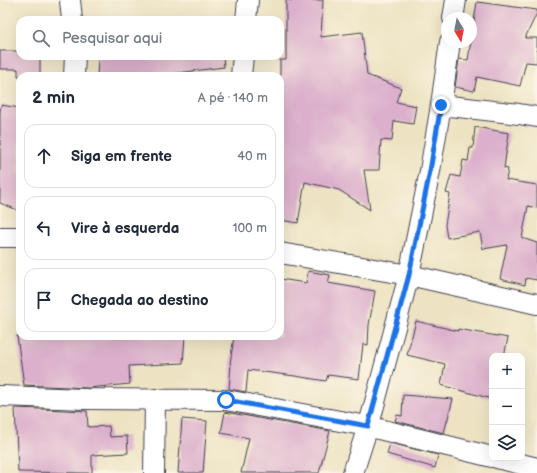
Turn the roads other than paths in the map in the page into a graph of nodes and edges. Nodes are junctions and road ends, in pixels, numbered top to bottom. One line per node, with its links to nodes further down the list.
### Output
1 (70, 0): 5 (street)
2 (248, 0): 6 (street)
3 (456, 0): 4 (street)
4 (454, 12)
5 (72, 16)
6 (246, 16)
7 (449, 48): 12 (street)
8 (75, 60): 10 (street)
9 (243, 60): 11 (street)
10 (74, 72)
11 (241, 72)
12 (441, 105): 13 (street); 17 (street)
13 (537, 117)
14 (0, 237): 15 (street)
15 (16, 237)
16 (284, 254): 17 (street)
17 (409, 275): 18 (street); 21 (street)
18 (537, 304)
19 (0, 396): 20 (street)
20 (155, 399): 21 (street); 25 (street)
21 (368, 426): 22 (street); 26 (street)
22 (489, 456)
23 (508, 461): 24 (street)
24 (537, 468)
25 (154, 473)
26 (353, 473)

